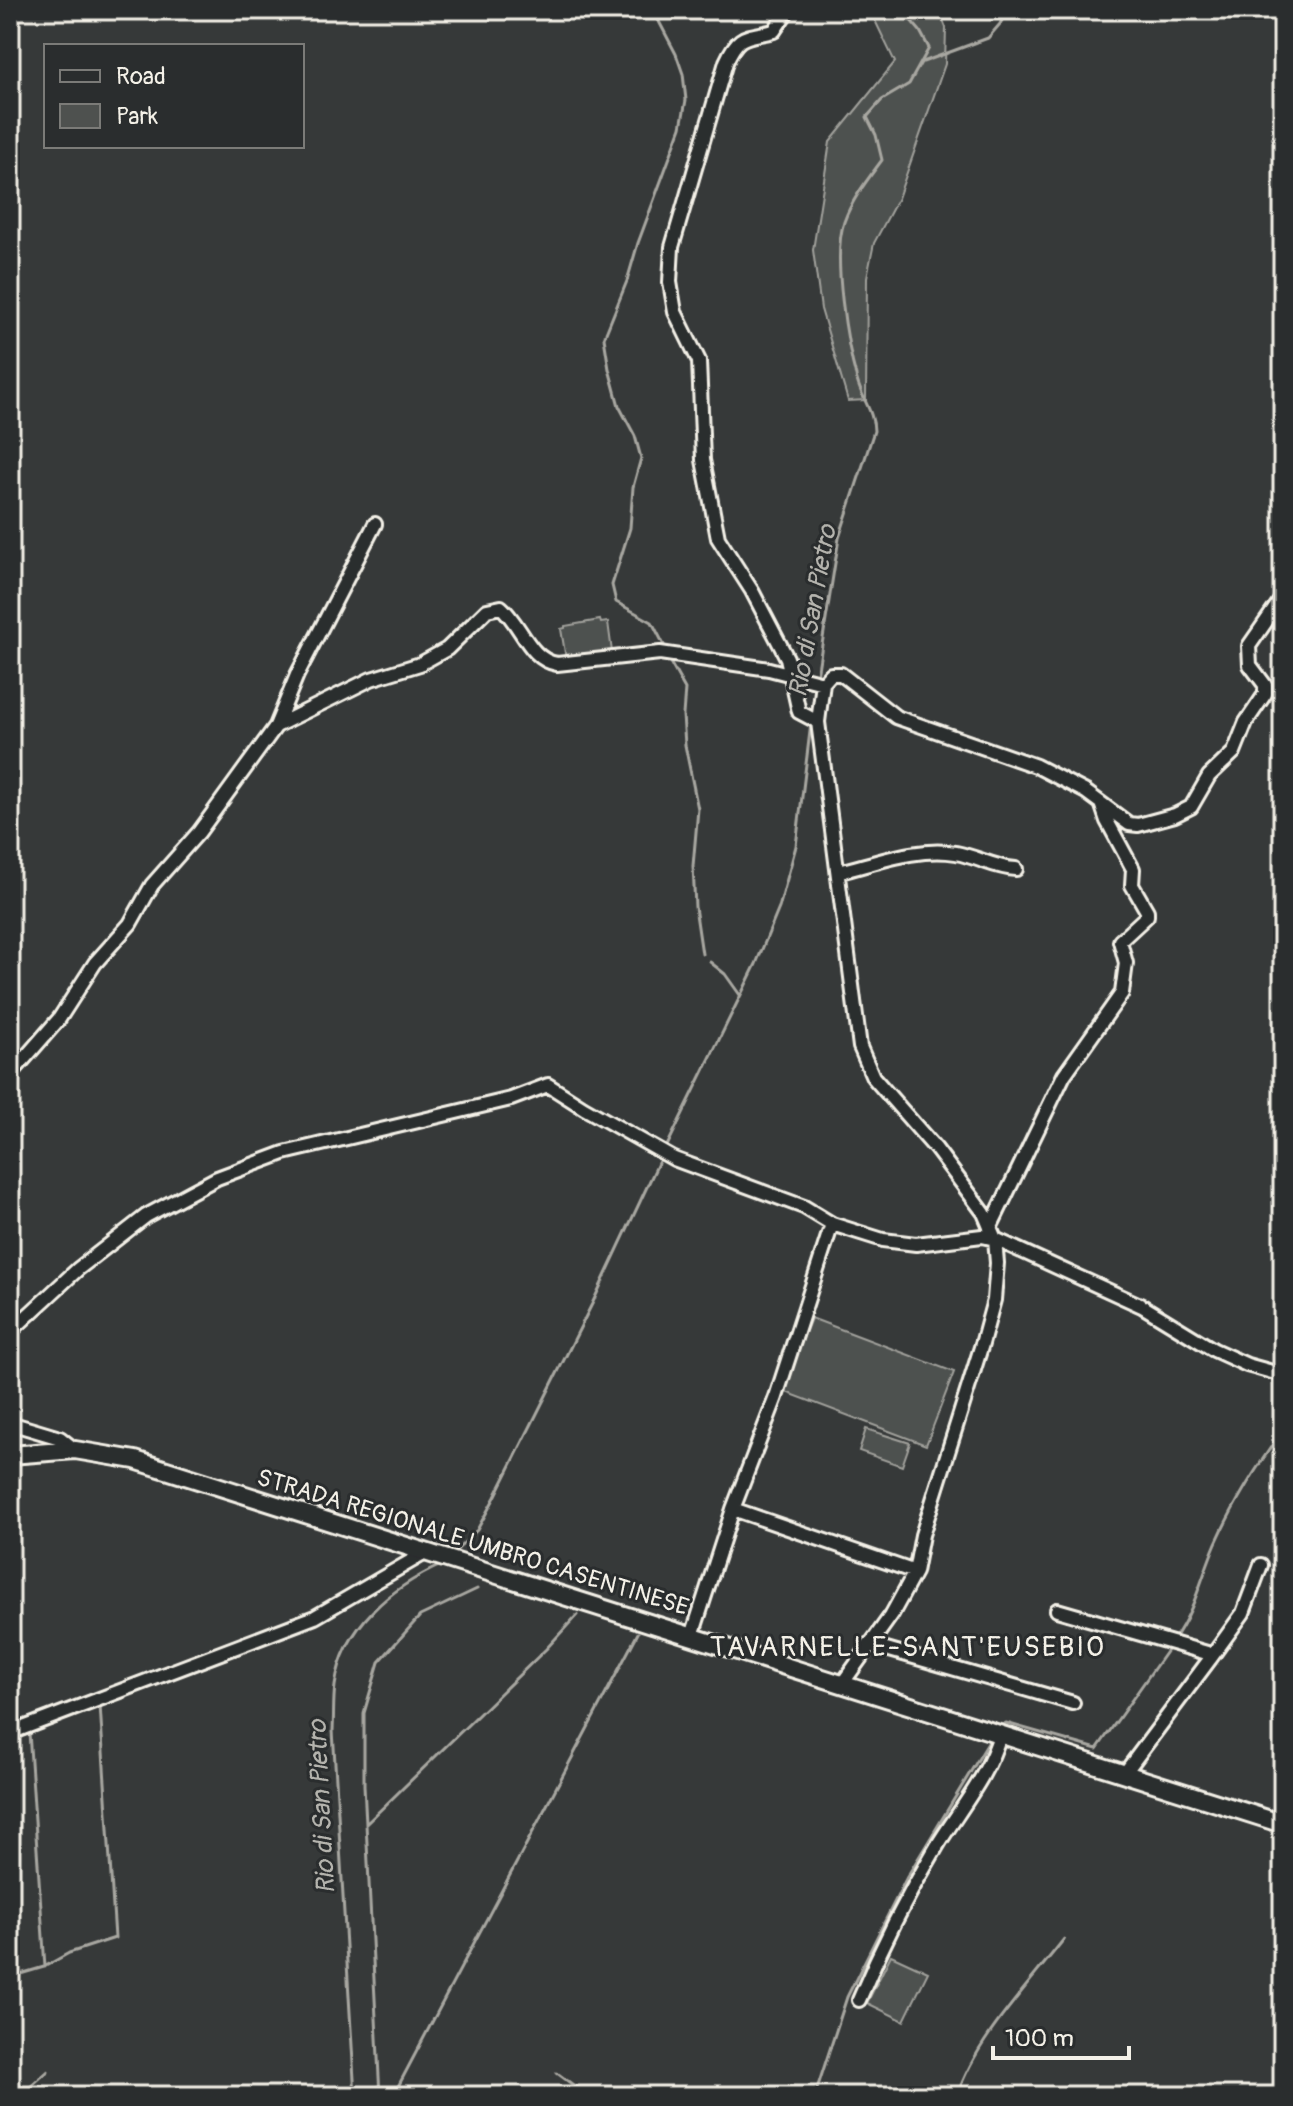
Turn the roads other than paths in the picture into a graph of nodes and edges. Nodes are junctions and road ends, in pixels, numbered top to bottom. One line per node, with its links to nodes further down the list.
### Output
1 (788, 10): 4 (street)
2 (375, 524): 7 (street)
3 (1283, 597): 8 (street)
4 (791, 673): 5 (street); 6 (street); 7 (street)
5 (823, 683): 6 (street); 8 (street)
6 (818, 722): 10 (street)
7 (276, 726): 11 (street)
8 (1101, 803): 13 (street)
9 (1016, 869): 10 (street)
10 (839, 872): 13 (street)
11 (10, 1075)
12 (832, 1224): 13 (street); 14 (street); 19 (street)
13 (992, 1233): 15 (street); 22 (street)
14 (10, 1332)
15 (1283, 1375)
16 (10, 1423): 17 (street)
17 (75, 1450): 18 (main road, STRADA REGIONALE UMBRO CASENTINESE); 20 (main road, STRADA REGIONALE UMBRO CASENTINESE)
18 (10, 1455)
19 (733, 1509): 22 (street); 24 (street)
20 (425, 1553): 24 (main road, STRADA REGIONALE UMBRO CASENTINESE); 29 (street)
21 (1261, 1565): 26 (street)
22 (915, 1572): 25 (street)
23 (1057, 1610): 26 (street)
24 (692, 1636): 27 (main road, STRADA REGIONALE UMBRO CASENTINESE)
25 (869, 1644): 27 (street); 28 (street)
26 (1210, 1659): 31 (street)
27 (842, 1684): 30 (main road, STRADA REGIONALE UMBRO CASENTINESE)
28 (1073, 1703)
29 (10, 1733)
30 (1000, 1734): 31 (main road, STRADA REGIONALE UMBRO CASENTINESE); 33 (street)
31 (1124, 1774): 32 (main road, STRADA REGIONALE UMBRO CASENTINESE)
32 (1283, 1824)
33 (859, 2000)

